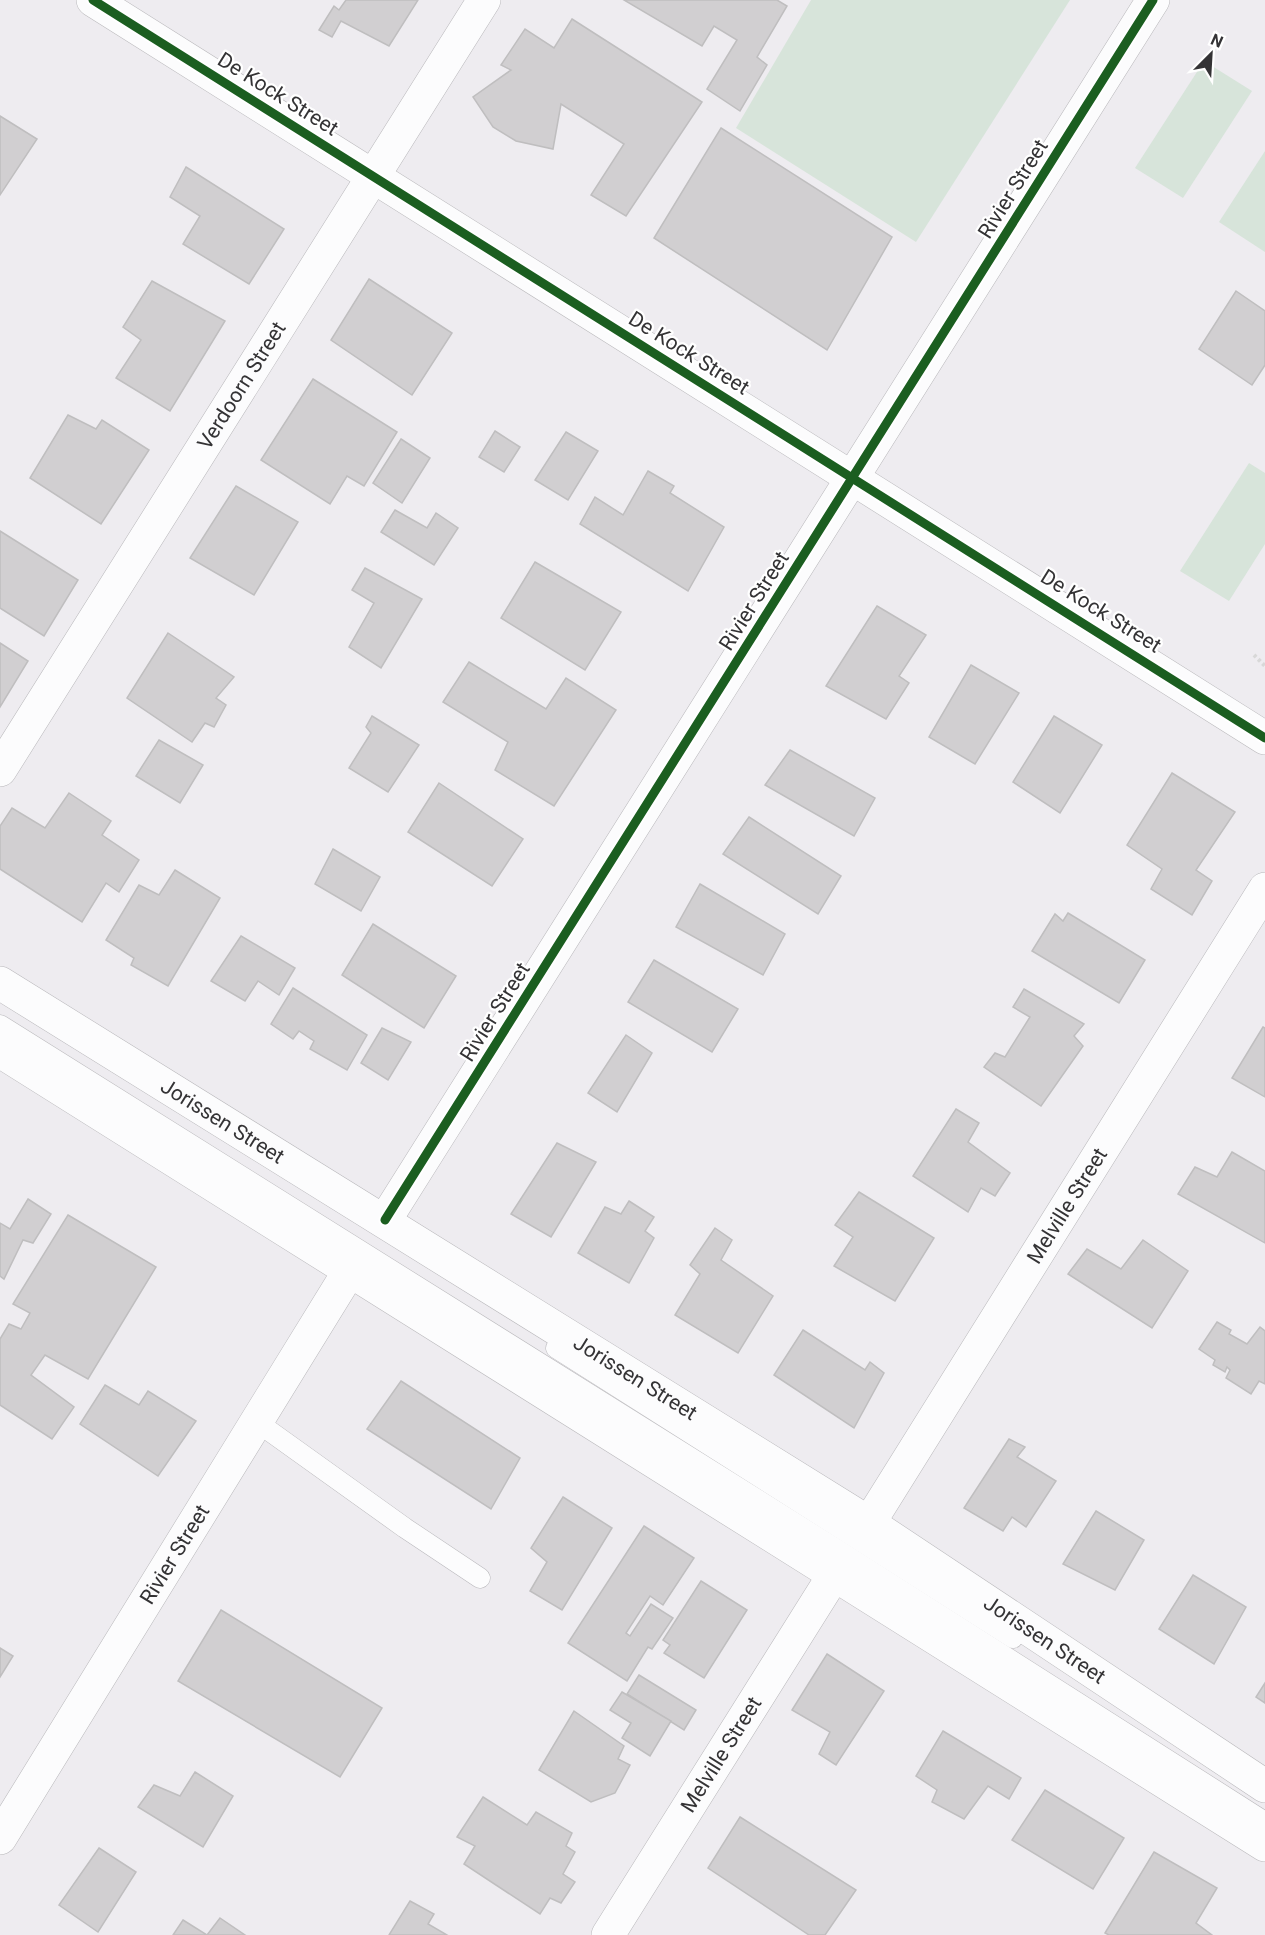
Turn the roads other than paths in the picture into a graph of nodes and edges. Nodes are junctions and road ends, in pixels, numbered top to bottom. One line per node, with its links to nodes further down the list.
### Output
1 (93, 0): 4 (street, De Kock Street)
2 (484, 0): 4 (street, Verdoorn Street)
3 (1153, 0): 5 (street, Rivier Street)
4 (375, 175): 5 (street, De Kock Street); 7 (street, Verdoorn Street)
5 (853, 478): 6 (street, De Kock Street); 13 (street, Rivier Street)
6 (1265, 738)
7 (0, 770)
8 (1265, 889): 16 (street, Melville Street)
9 (0, 983): 13 (street, Jorissen Street)
10 (0, 999): 20 (lane, Jorissen Street)
11 (0, 1025): 21 (lane, Jorissen Street)
12 (0, 1051): 14 (street)
13 (385, 1220): 16 (street, Jorissen Street)
14 (350, 1270): 15 (street, Rivier Street); 17 (street)
15 (257, 1422): 18 (lane); 22 (street, Rivier Street)
16 (869, 1523): 19 (street, Jorissen Street)
17 (834, 1575): 23 (street); 24 (street, Melville Street)
18 (480, 1578)
19 (1265, 1786)
20 (1265, 1795)
21 (1265, 1822)
22 (0, 1838)
23 (1265, 1845)
24 (608, 1935)

